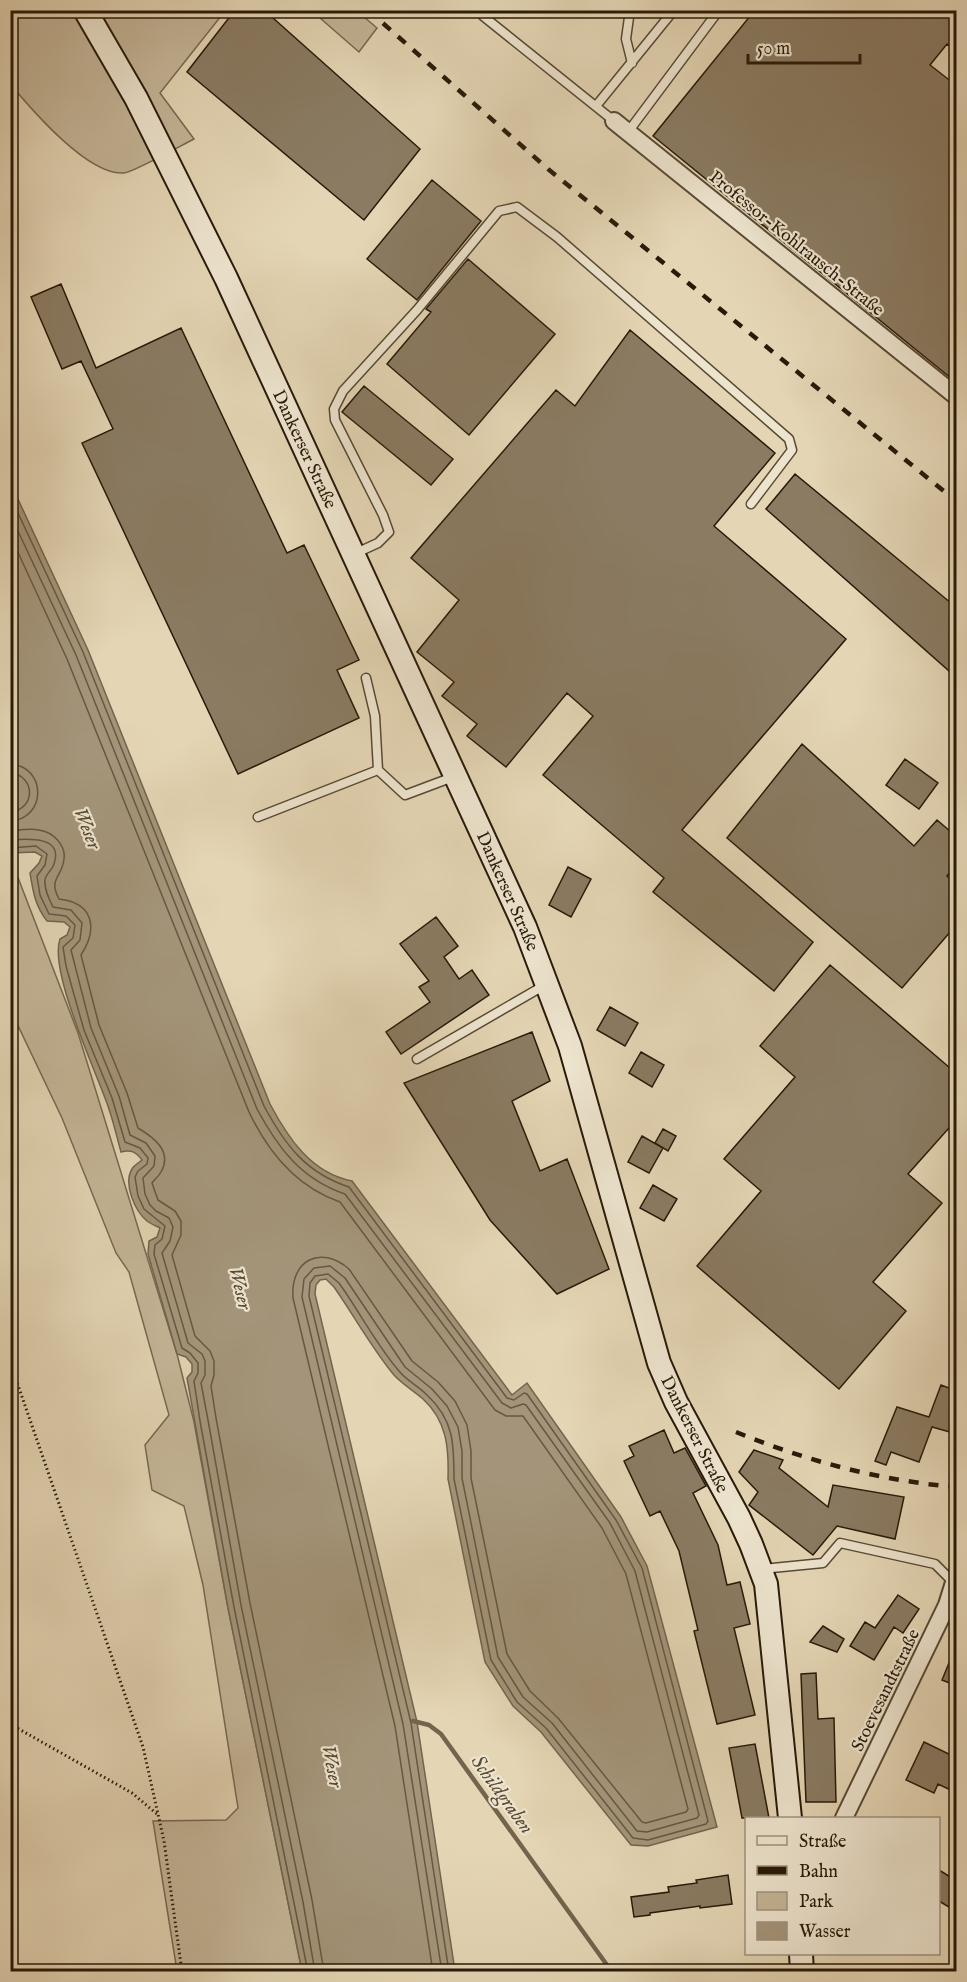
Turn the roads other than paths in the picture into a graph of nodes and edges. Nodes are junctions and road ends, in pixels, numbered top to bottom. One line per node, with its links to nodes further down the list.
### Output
1 (85, 10): 12 (main road, Dankerser Straße)
2 (479, 10): 7 (lane)
3 (630, 10): 6 (lane)
4 (674, 10): 6 (lane)
5 (719, 10): 9 (lane)
6 (632, 63): 7 (lane)
7 (596, 106): 8 (lane)
8 (614, 121): 9 (street, Professor-Kohlrausch-Straße)
9 (628, 132): 10 (street, Professor-Kohlrausch-Straße)
10 (957, 396)
11 (751, 504): 12 (lane)
12 (354, 554): 15 (main road, Dankerser Straße)
13 (366, 678): 14 (lane)
14 (378, 770): 15 (lane); 16 (lane)
15 (456, 776): 17 (main road, Dankerser Straße)
16 (258, 817)
17 (548, 983): 18 (lane); 19 (main road, Dankerser Straße)
18 (417, 1059)
19 (761, 1569): 20 (lane); 21 (main road, Dankerser Straße)
20 (956, 1581): 22 (street, Stoevesandtstraße)
21 (790, 1817)
22 (844, 1817)
23 (801, 1955): 24 (main road)
24 (802, 1971)

